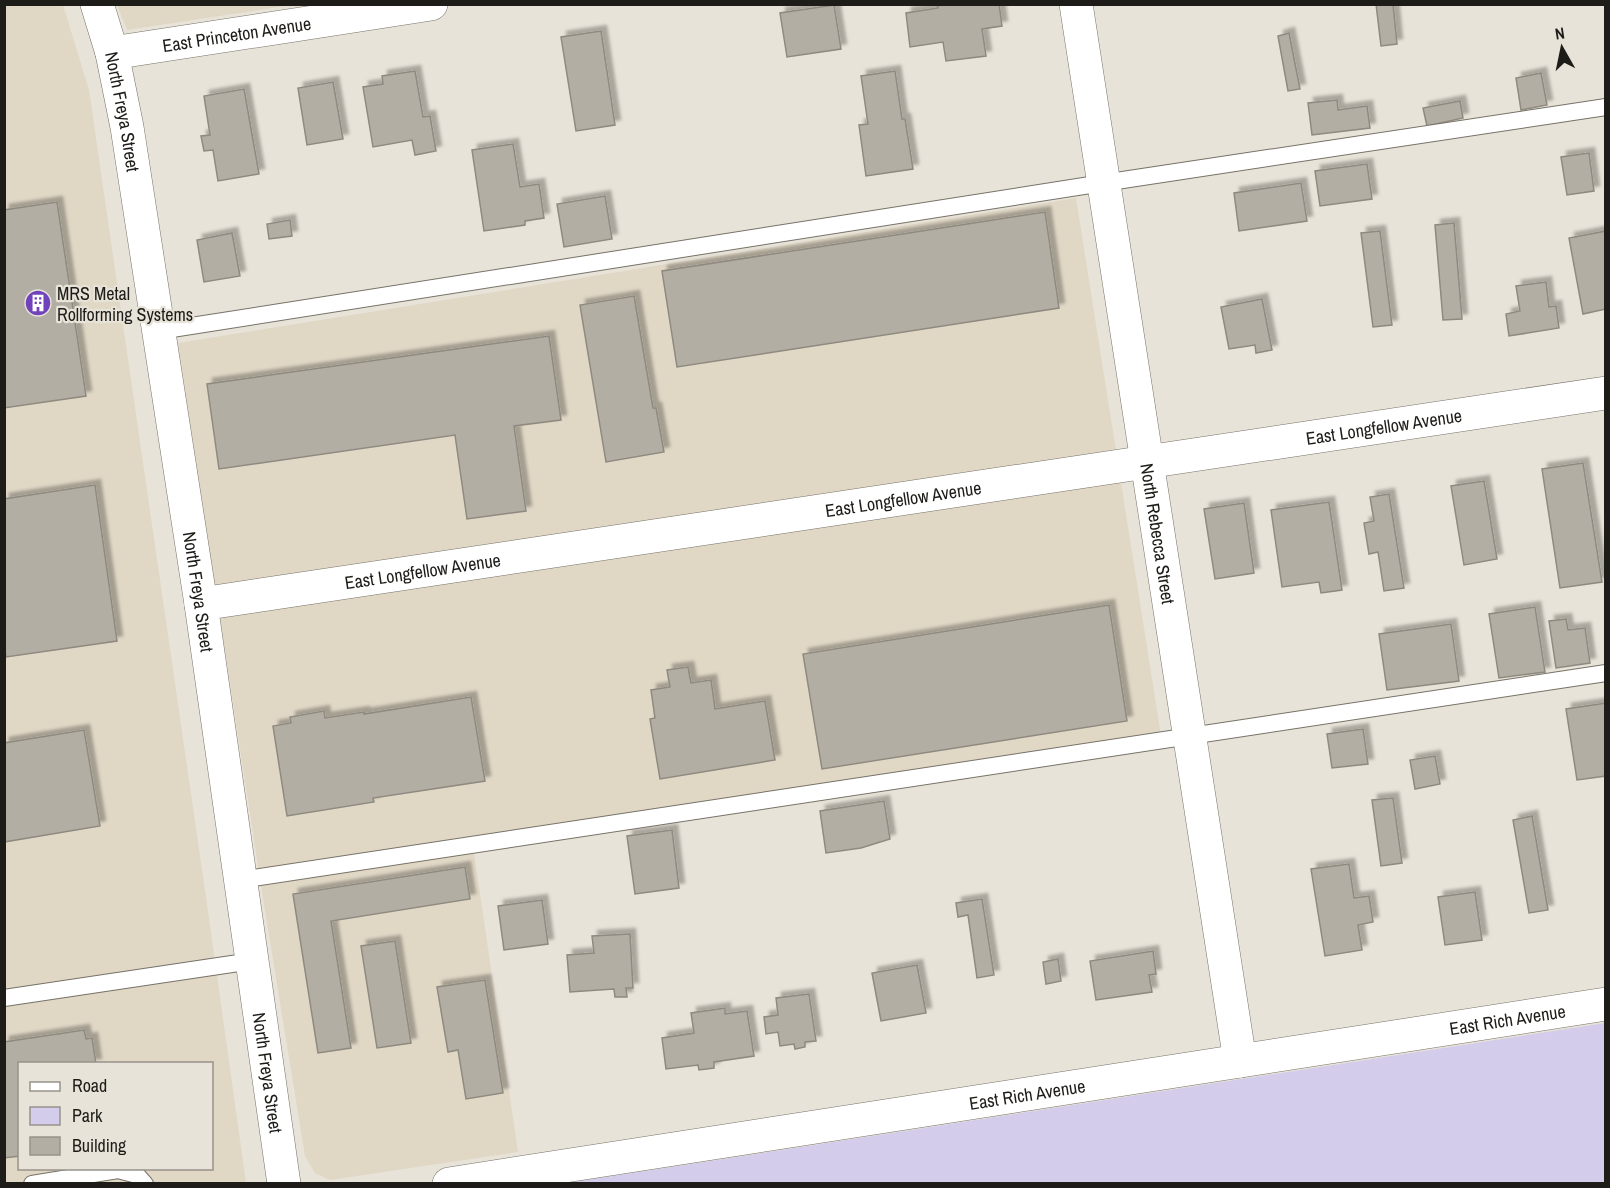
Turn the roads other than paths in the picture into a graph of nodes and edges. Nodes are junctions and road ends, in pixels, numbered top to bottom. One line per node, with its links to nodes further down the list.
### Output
1 (97, 4): 4 (street, North Freya Street)
2 (431, 4): 4 (street, East Princeton Avenue)
3 (1076, 4): 6 (street, North Rebecca Street)
4 (112, 53): 7 (street, North Freya Street)
5 (1605, 108): 6 (lane)
6 (1103, 183): 7 (lane); 9 (street, North Rebecca Street)
7 (159, 331): 10 (street, North Freya Street)
8 (1605, 393): 9 (street, East Longfellow Avenue)
9 (1146, 462): 10 (street, East Longfellow Avenue); 12 (street, North Rebecca Street)
10 (201, 604): 13 (street, North Freya Street)
11 (1605, 673): 12 (lane)
12 (1189, 736): 13 (lane); 17 (street, North Rebecca Street)
13 (240, 880): 14 (street, North Freya Street)
14 (252, 961): 15 (lane); 20 (street, North Freya Street)
15 (4, 998)
16 (1605, 1004): 17 (street, East Rich Avenue)
17 (1240, 1061): 21 (street, East Rich Avenue)
18 (32, 1184): 19 (lane)
19 (145, 1184)
20 (284, 1184)
21 (449, 1184)

